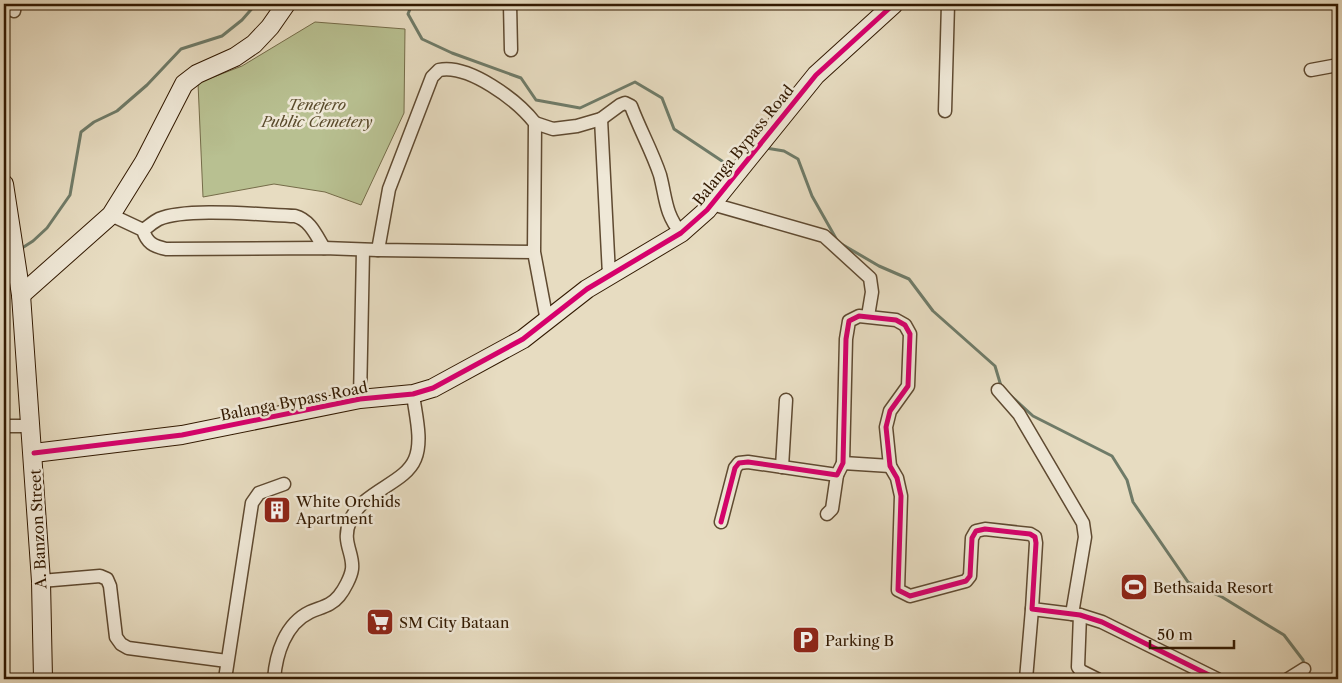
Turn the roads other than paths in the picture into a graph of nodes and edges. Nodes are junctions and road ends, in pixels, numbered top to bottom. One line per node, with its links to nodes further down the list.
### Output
1 (286, 4): 14 (street)
2 (510, 4): 5 (street)
3 (894, 4): 12 (street, Balanga Bypass Road)
4 (948, 4): 8 (street)
5 (511, 50)
6 (1338, 65): 7 (street)
7 (1311, 70)
8 (945, 112)
9 (601, 119): 10 (street); 16 (street); 21 (street)
10 (535, 123): 19 (street); 20 (street)
11 (4, 184): 13 (street, A. Banzon Street)
12 (712, 204): 16 (street, Balanga Bypass Road); 23 (street)
13 (6, 213): 22 (street, A. Banzon Street)
14 (111, 215): 15 (street); 22 (street)
15 (142, 230): 17 (street); 17 (street)
16 (681, 233): 21 (street, Balanga Bypass Road)
17 (324, 248): 18 (street)
18 (363, 250): 19 (street); 27 (street)
19 (378, 250): 20 (street)
20 (534, 252): 24 (street)
21 (609, 275): 24 (street, Balanga Bypass Road)
22 (21, 295): 30 (street, A. Banzon Street)
23 (868, 316): 32 (street); 33 (street)
24 (547, 321): 26 (street, Balanga Bypass Road)
25 (998, 390): 41 (street)
26 (412, 394): 27 (street, Balanga Bypass Road); 46 (street)
27 (360, 399): 31 (street, Balanga Bypass Road)
28 (786, 400): 34 (street)
29 (4, 426): 30 (street)
30 (30, 426): 31 (street, A. Banzon Street)
31 (34, 453): 39 (street, A. Banzon Street)
32 (843, 463): 33 (street); 35 (street)
33 (890, 466): 40 (street)
34 (782, 467): 35 (street); 38 (street)
35 (837, 475): 37 (street)
36 (284, 484): 42 (street)
37 (827, 514)
38 (721, 522)
39 (41, 581): 42 (street); 44 (street, A. Banzon Street)
40 (1032, 609): 41 (street); 47 (street)
41 (1076, 614): 48 (street); 49 (street)
42 (227, 661): 45 (street)
43 (1304, 669): 50 (street)
44 (43, 679)
45 (225, 679)
46 (274, 679)
47 (1026, 679)
48 (1097, 679)
49 (1217, 679)
50 (1288, 679)

